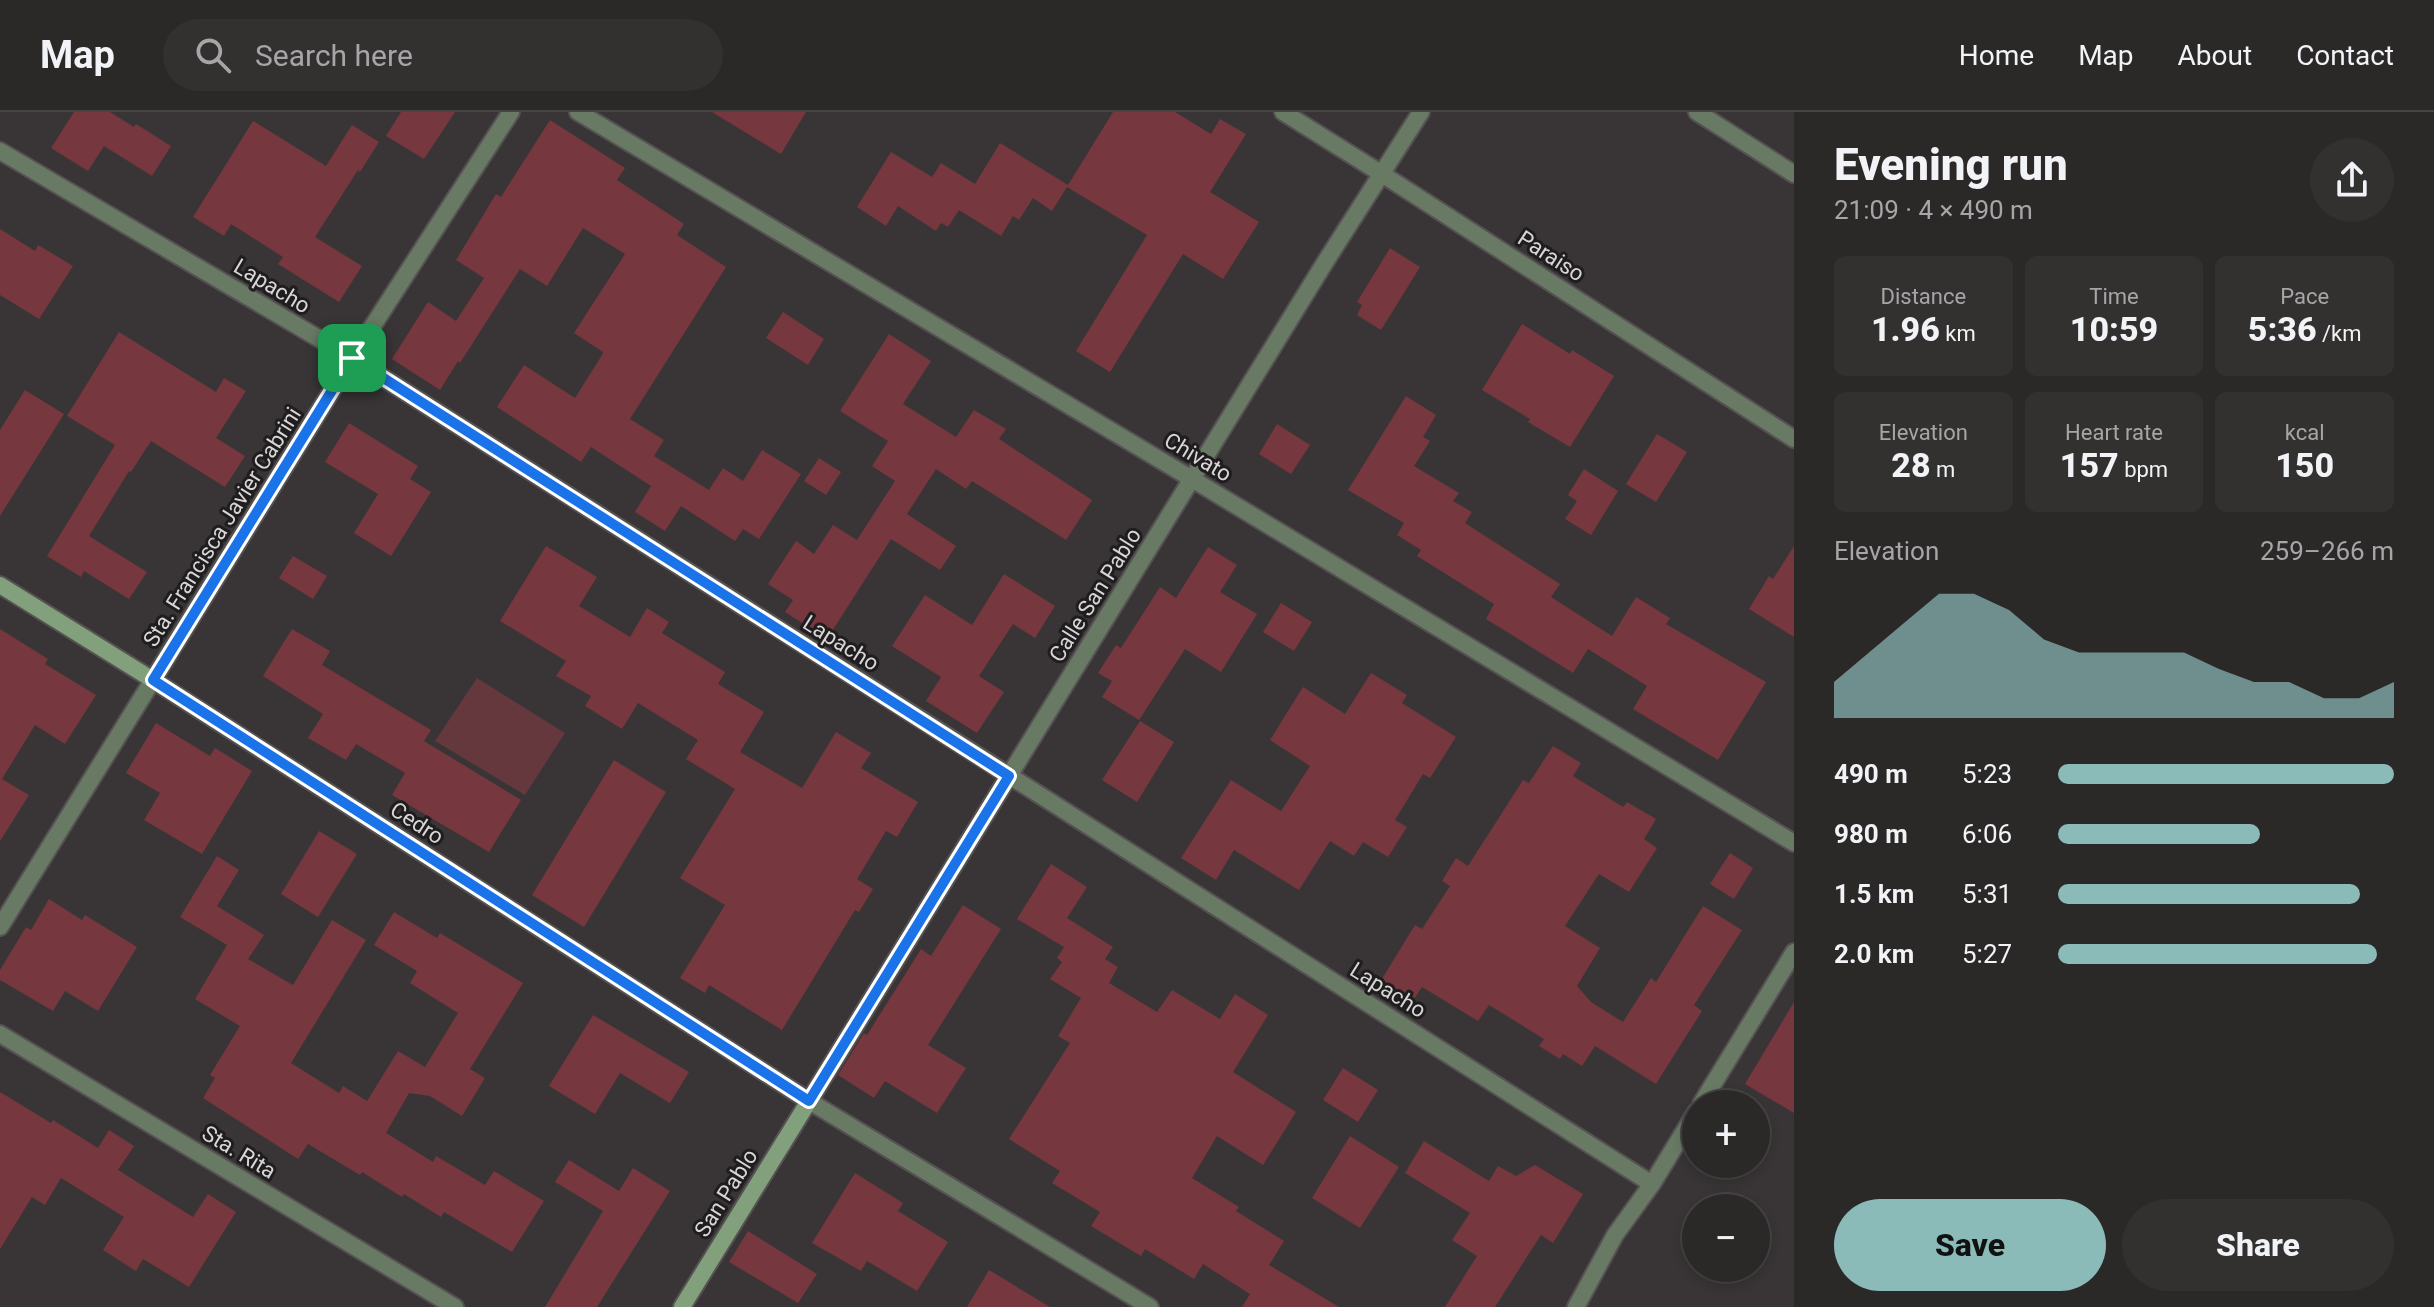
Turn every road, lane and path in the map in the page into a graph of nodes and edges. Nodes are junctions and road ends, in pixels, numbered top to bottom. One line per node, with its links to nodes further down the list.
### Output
1 (511, 112): 9 (street, Sta. Francisca Javier Cabrini)
2 (578, 112): 11 (street, Chivato)
3 (1283, 112): 7 (street, Paraiso)
4 (1421, 112): 7 (street, Calle San Pablo)
5 (1697, 112): 8 (street)
6 (0, 151): 9 (street, Lapacho)
7 (1382, 174): 10 (street, Paraiso); 11 (street, Calle San Pablo)
8 (1794, 174)
9 (352, 358): 13 (street, Sta. Francisca Javier Cabrini); 14 (street, Lapacho)
10 (1794, 439)
11 (1192, 479): 14 (street, Calle San Pablo); 15 (street, Chivato)
12 (0, 585): 13 (street, Cedro)
13 (153, 680): 16 (street, Sta. Francisca Javier Cabrini); 20 (street, Cedro)
14 (1009, 776): 20 (street, Calle San Pablo); 22 (street, Lapacho)
15 (1794, 843)
16 (0, 927)
17 (1794, 952): 19 (street)
18 (0, 1034): 23 (street, Sta. Rita)
19 (1710, 1090)
20 (809, 1101): 24 (street, San Pablo); 25 (street)
21 (1682, 1135): 22 (street)
22 (1652, 1184): 26 (street)
23 (455, 1307)
24 (682, 1307)
25 (1150, 1307)
26 (1576, 1307)

